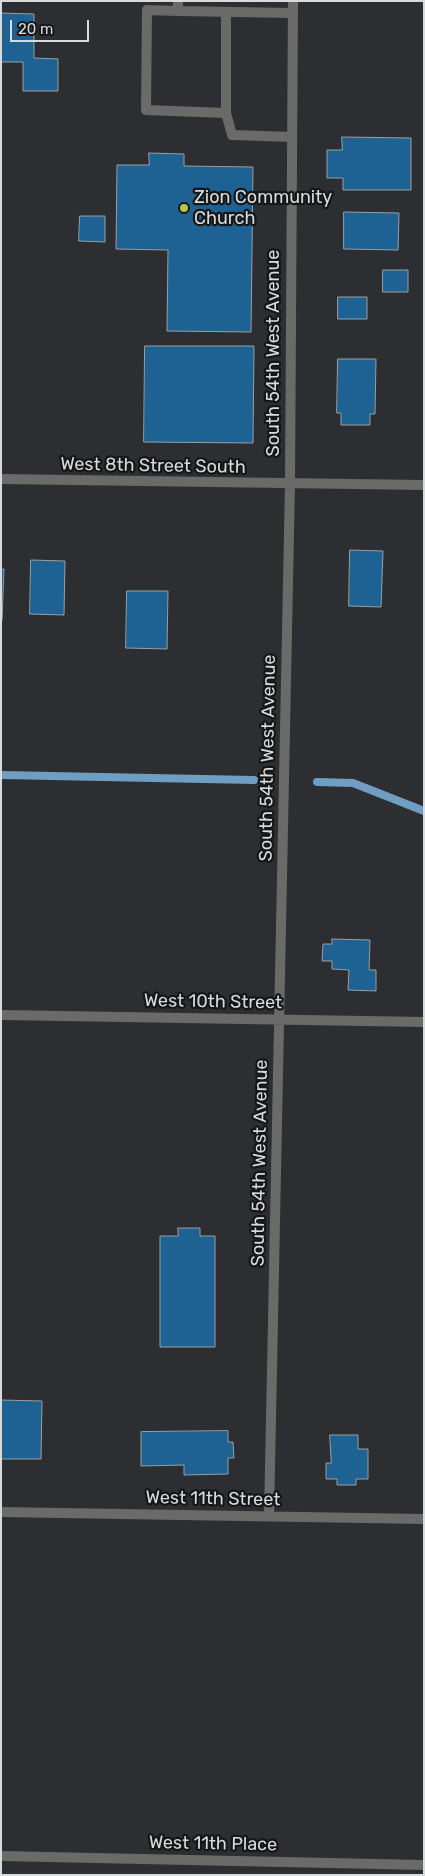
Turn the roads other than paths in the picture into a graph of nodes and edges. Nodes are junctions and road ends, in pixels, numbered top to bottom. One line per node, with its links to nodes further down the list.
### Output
1 (293, 1): 4 (street, South 54th West Avenue)
2 (178, 6): 3 (street); 5 (street)
3 (226, 12): 4 (street); 5 (street)
4 (293, 13): 6 (street, South 54th West Avenue)
5 (226, 113): 6 (street)
6 (292, 137): 8 (street, South 54th West Avenue)
7 (1, 479): 8 (street, West 8th Street South)
8 (290, 484): 9 (street, West 8th Street South); 11 (street, South 54th West Avenue)
9 (424, 486)
10 (1, 1015): 11 (street, West 10th Street)
11 (278, 1020): 12 (street, West 10th Street); 14 (street, South 54th West Avenue)
12 (424, 1022)
13 (1, 1512): 14 (street, West 11th Street)
14 (269, 1516): 15 (street, West 11th Street)
15 (424, 1519)
16 (1, 1856): 17 (street, West 11th Place)
17 (424, 1865)

